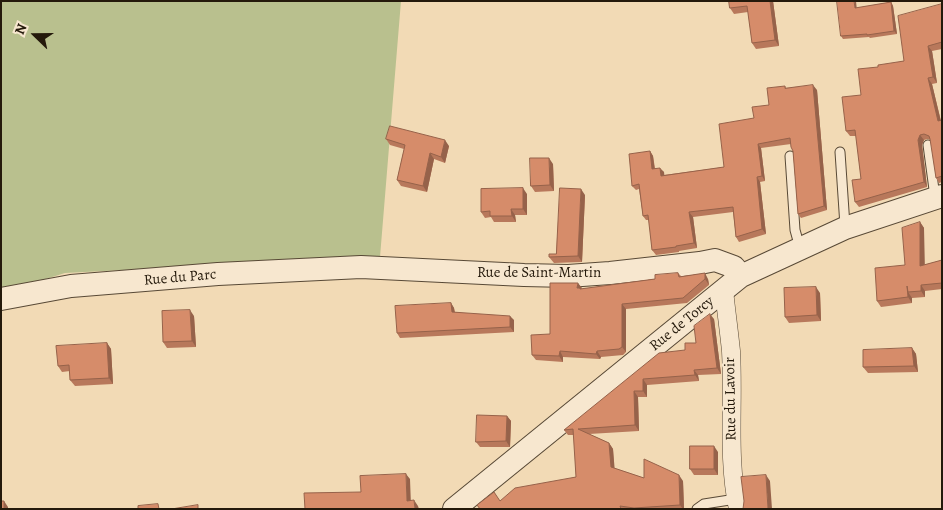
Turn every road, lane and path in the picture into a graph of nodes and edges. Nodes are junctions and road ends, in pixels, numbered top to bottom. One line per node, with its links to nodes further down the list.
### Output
1 (928, 145): 4 (lane)
2 (840, 152): 5 (lane)
3 (790, 156): 6 (lane)
4 (938, 197): 5 (street, Rue de Torcy)
5 (845, 228): 6 (street, Rue de Torcy)
6 (800, 248): 8 (street, Rue de Torcy)
7 (361, 268): 8 (street, Rue de Saint-Martin); 9 (street, Rue du Parc)
8 (732, 283): 10 (street, Rue du Lavoir); 12 (street, Rue de Torcy)
9 (1, 299)
10 (737, 504): 11 (lane)
11 (700, 507)
12 (454, 509)

